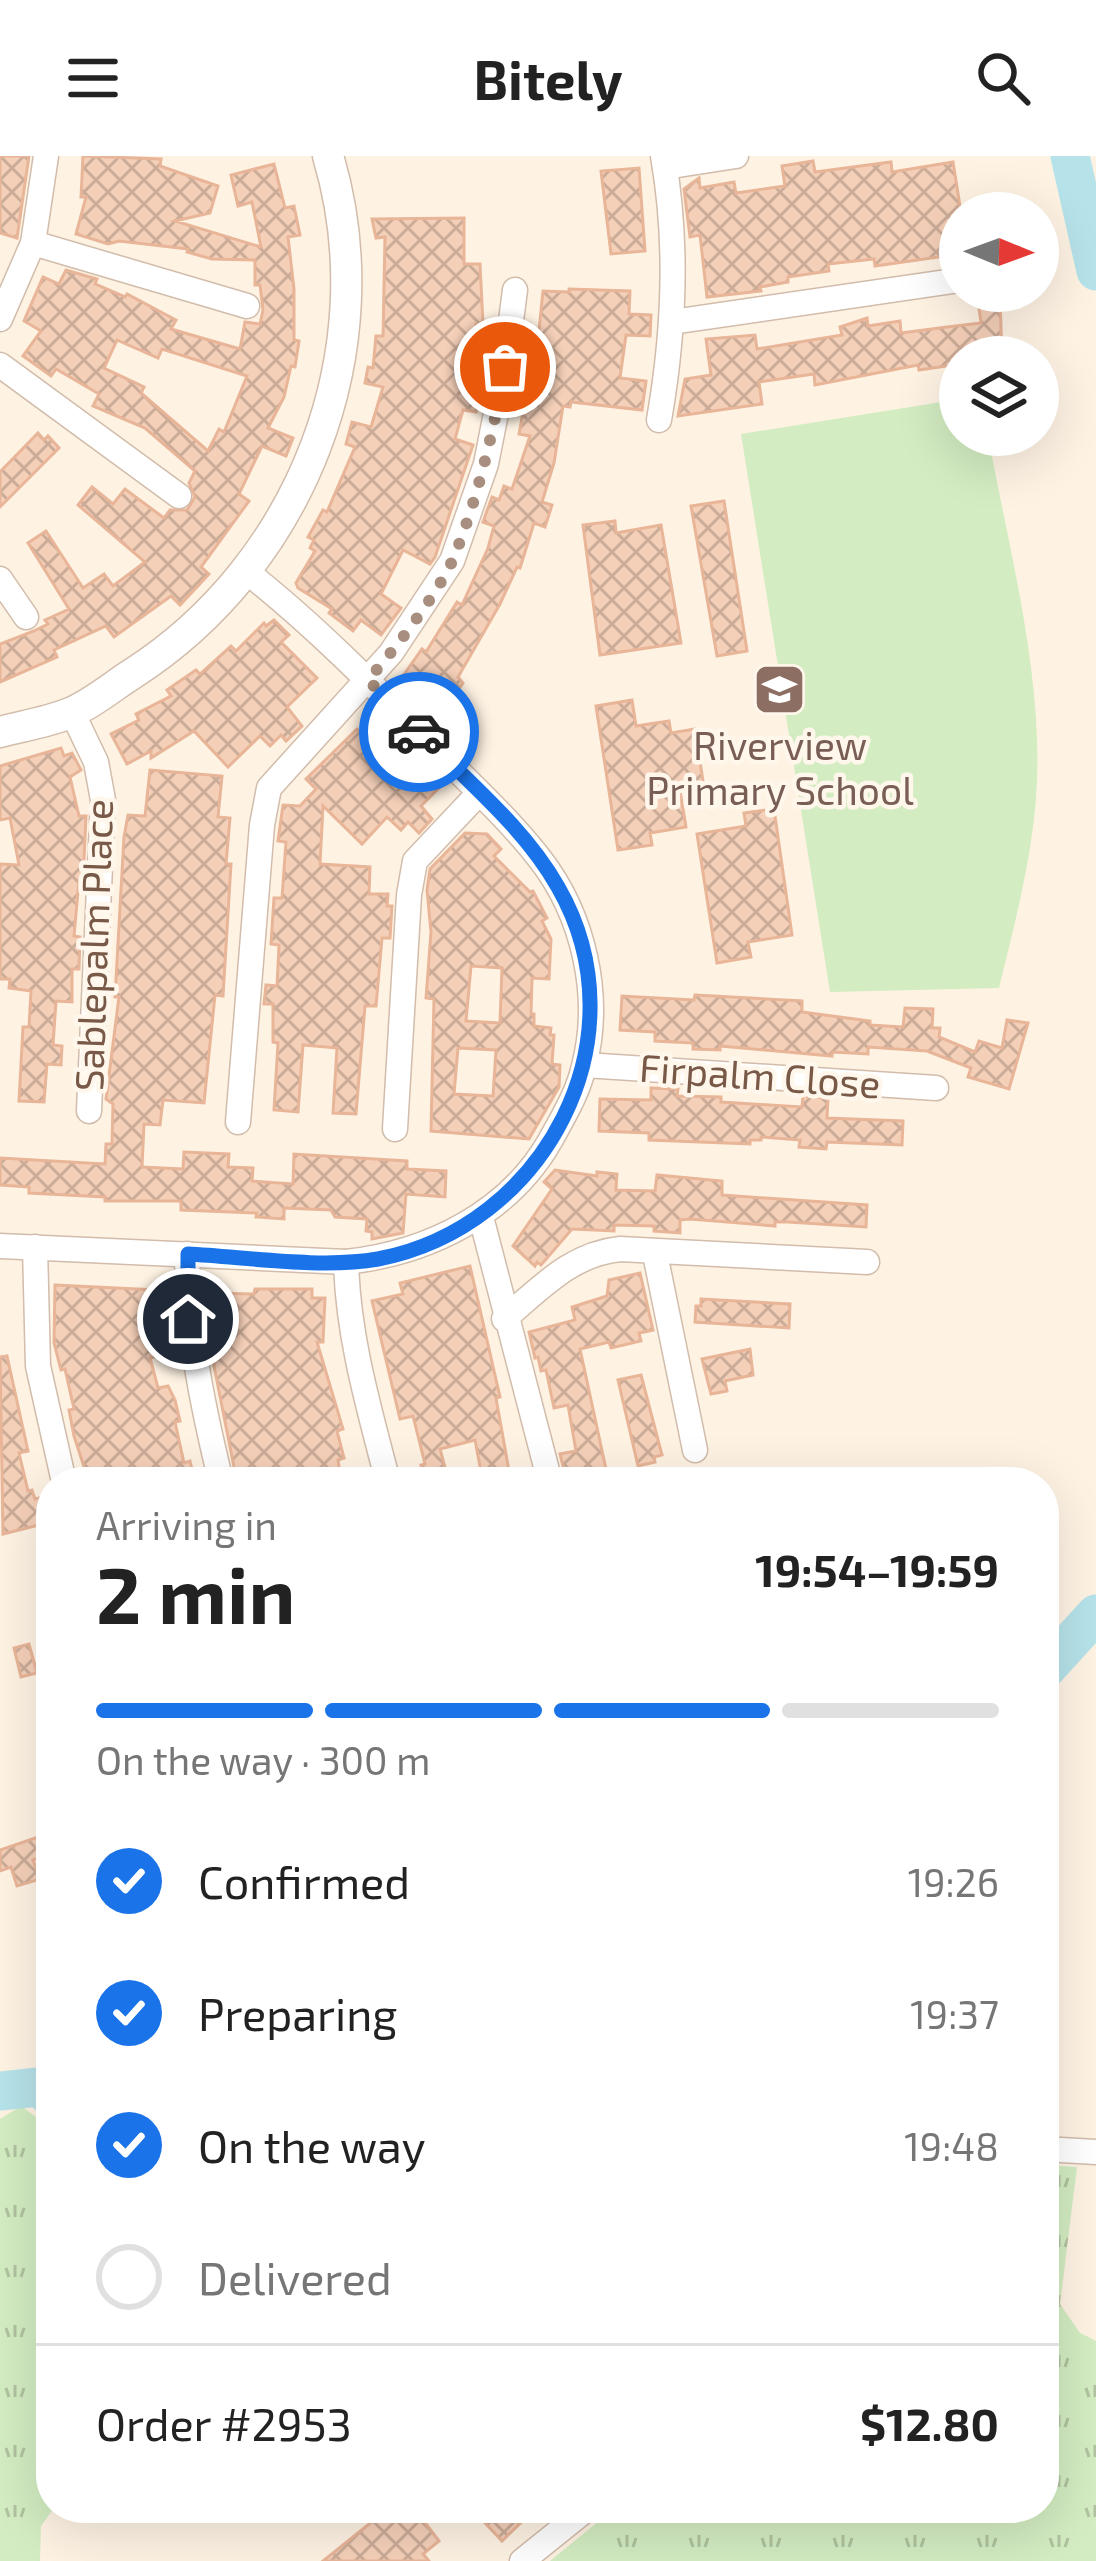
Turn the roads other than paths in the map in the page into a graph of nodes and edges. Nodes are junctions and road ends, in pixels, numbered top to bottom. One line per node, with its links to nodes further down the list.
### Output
1 (46, 156): 5 (street)
2 (328, 156): 14 (street)
3 (736, 156): 4 (street)
4 (664, 162): 10 (street)
5 (33, 244): 8 (street); 9 (street)
6 (939, 283): 10 (street)
7 (515, 290): 17 (street)
8 (247, 306)
9 (0, 319)
10 (672, 322): 12 (street)
11 (0, 365): 13 (street)
12 (659, 420)
13 (179, 496)
14 (247, 572): 17 (street); 18 (street)
15 (0, 579): 16 (street)
16 (26, 617)
17 (368, 680): 20 (street); 24 (street)
18 (72, 712): 19 (street); 23 (street, Sablepalm Place)
19 (0, 732)
20 (479, 793): 21 (street); 25 (street)
21 (585, 1064): 22 (street, Firpalm Close); 26 (street)
22 (936, 1088)
23 (89, 1111)
24 (238, 1122)
25 (395, 1129)
26 (481, 1216): 31 (street); 33 (street)
27 (0, 1246): 28 (street)
28 (34, 1247): 29 (street); 35 (street)
29 (188, 1254): 31 (street); 36 (street)
30 (655, 1254): 32 (street); 33 (street); 34 (street)
31 (346, 1262): 37 (street)
32 (867, 1262)
33 (504, 1319): 38 (street)
34 (695, 1450)
35 (61, 1467)
36 (216, 1467)
37 (384, 1467)
38 (546, 1467)
39 (1059, 2150): 40 (street)
40 (1096, 2152)
41 (569, 2523): 42 (street)
42 (522, 2561)

